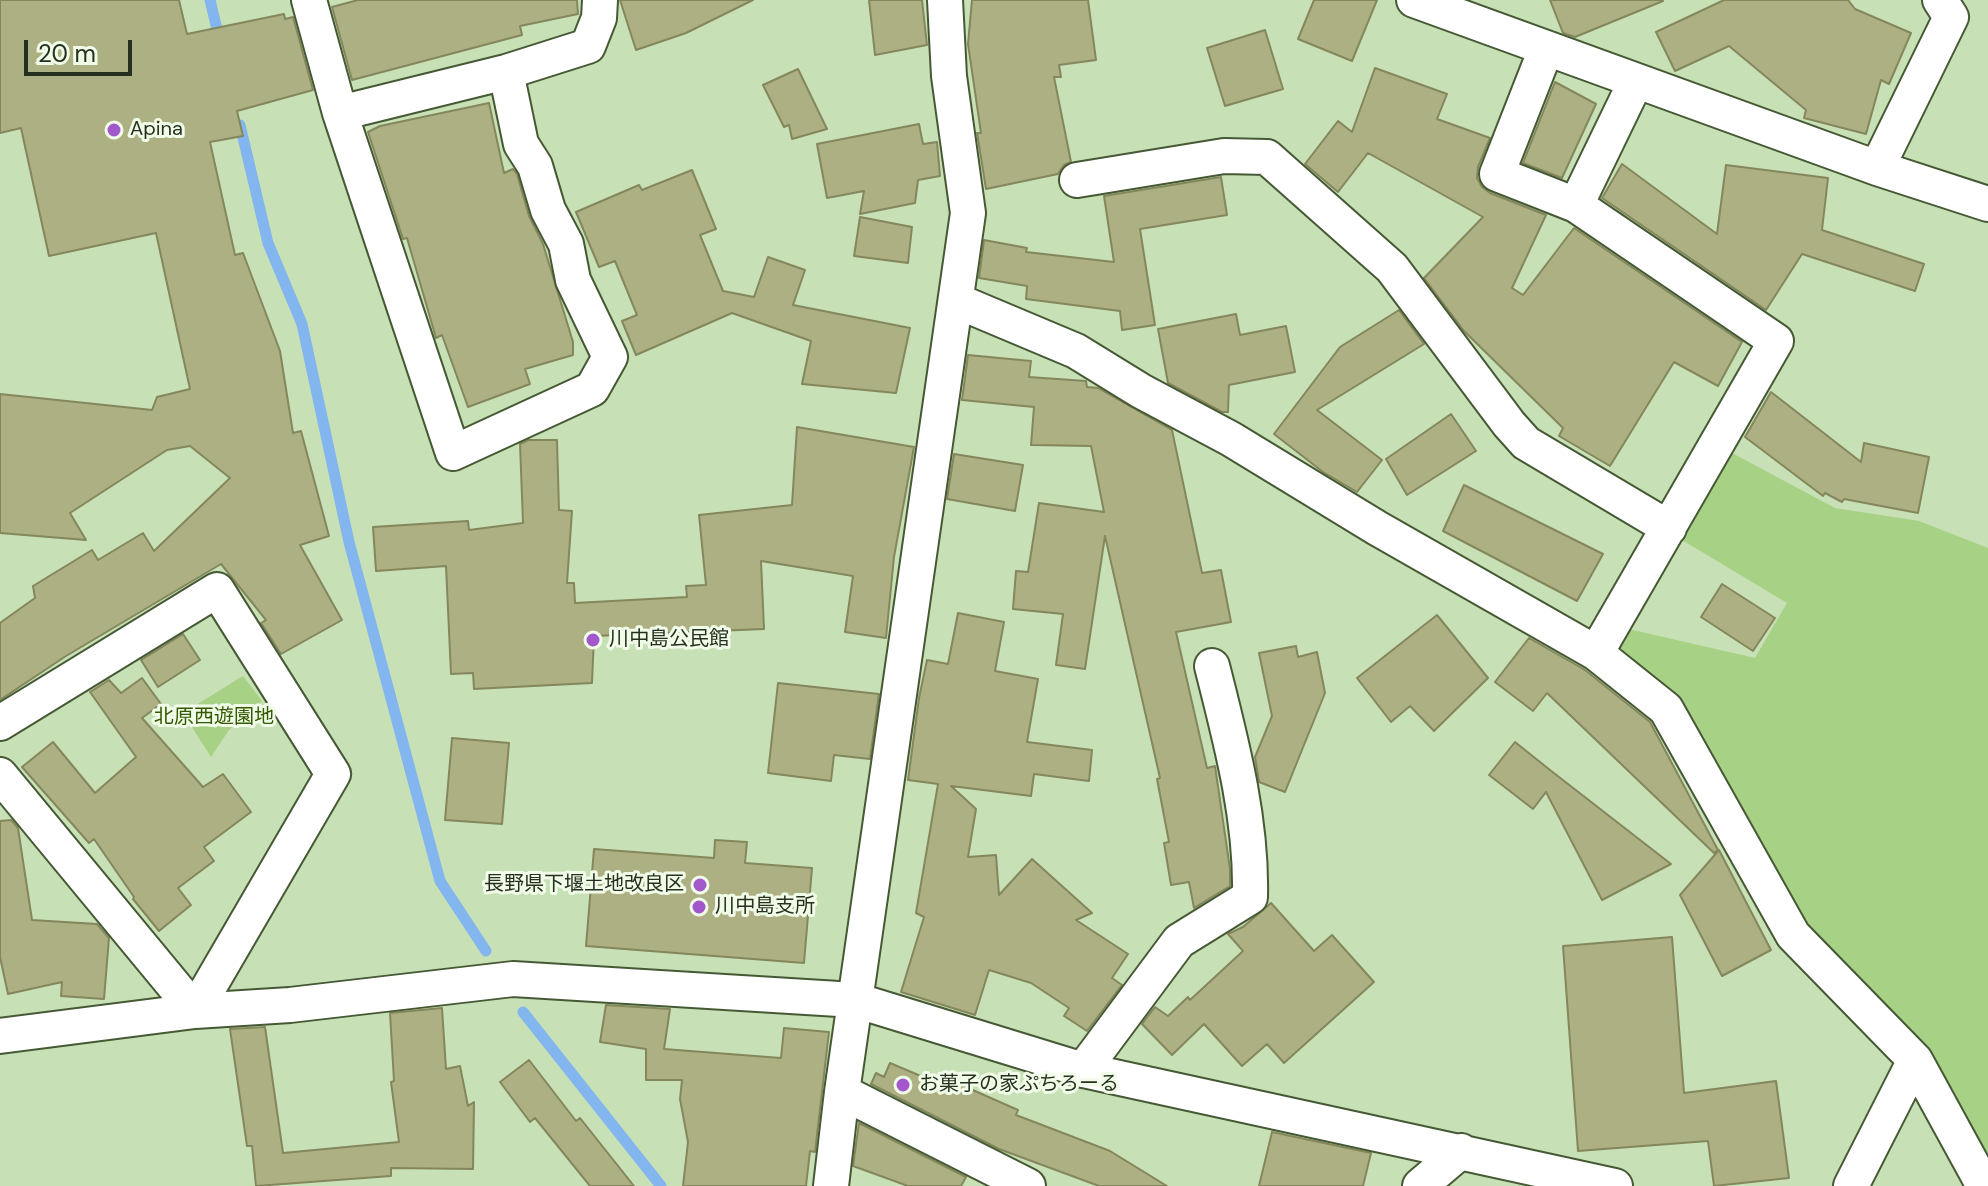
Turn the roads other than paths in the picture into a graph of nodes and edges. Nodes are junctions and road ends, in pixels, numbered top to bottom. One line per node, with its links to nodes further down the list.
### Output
1 (309, 0): 9 (street)
2 (600, 0): 7 (street)
3 (945, 0): 14 (street)
4 (1414, 0): 6 (street)
5 (1940, 0): 10 (street)
6 (1546, 49): 8 (street); 13 (street)
7 (506, 72): 9 (street); 9 (street)
8 (1636, 81): 10 (street); 13 (street)
9 (340, 113)
10 (1877, 168): 12 (street)
11 (1077, 180): 15 (street)
12 (1988, 204)
13 (1576, 205): 15 (street)
14 (957, 301): 16 (street); 20 (street)
15 (1669, 528): 16 (street)
16 (1596, 653): 23 (street)
17 (1212, 666): 24 (street)
18 (0, 723): 21 (street)
19 (0, 775): 21 (street)
20 (855, 1000): 21 (street); 24 (street); 25 (street)
21 (195, 1011): 22 (street)
22 (0, 1036)
23 (1915, 1060): 31 (street); 32 (street)
24 (1083, 1070): 26 (street)
25 (842, 1092): 27 (street); 28 (street)
26 (1461, 1151): 29 (street); 30 (street)
27 (831, 1186)
28 (1028, 1186)
29 (1420, 1186)
30 (1615, 1186)
31 (1851, 1186)
32 (1984, 1186)

